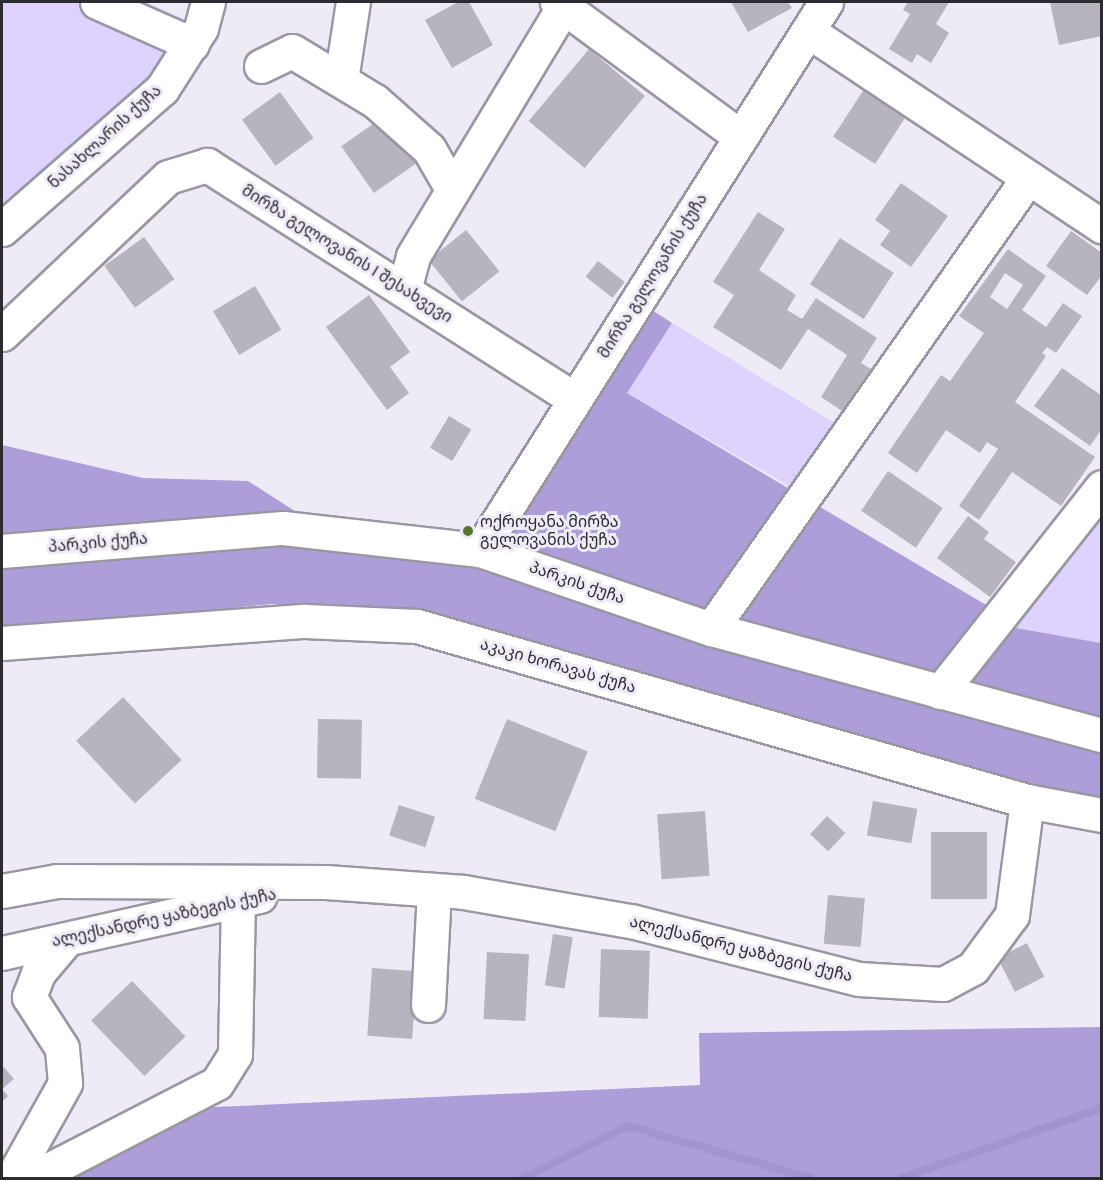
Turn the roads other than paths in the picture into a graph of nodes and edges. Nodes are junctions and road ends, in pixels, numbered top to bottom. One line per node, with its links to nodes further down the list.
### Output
1 (97, 2): 7 (street)
2 (208, 2): 7 (street, ნასახლარის ქუჩა)
3 (353, 2): 9 (street)
4 (826, 2): 6 (street, მირზა გელოვანის ქუჩა)
5 (562, 3): 10 (street); 12 (street)
6 (808, 31): 10 (street, მირზა გელოვანის ქუჩა); 11 (street)
7 (192, 44): 14 (street, ნასახლარის ქუჩა)
8 (261, 66): 9 (street)
9 (341, 80): 12 (street)
10 (741, 137): 17 (street, მირზა გელოვანის ქუჩა)
11 (1028, 178): 13 (street); 21 (street)
12 (452, 189): 15 (street)
13 (1101, 226)
14 (2, 229)
15 (404, 290): 16 (street, მირზა გელოვანის I შესახვევი); 17 (street, მირზა გელოვანის I შესახვევი)
16 (2, 334)
17 (575, 399): 19 (street, მირზა გელოვანის ქუჩა)
18 (1101, 487): 23 (street)
19 (480, 550): 20 (street, პარკის ქუჩა); 21 (street, პარკის ქუჩა)
20 (2, 551)
21 (711, 629): 23 (street, პარკის ქუჩა)
22 (2, 644): 25 (street, აკაკი ხორავას ქუჩა)
23 (940, 692): 24 (street, პარკის ქუჩა)
24 (1101, 735)
25 (1027, 801): 26 (street, აკაკი ხორავას ქუჩა); 28 (street, ალექსანდრე ყაზბეგის ქუჩა)
26 (1101, 815)
27 (326, 882): 28 (street, ალექსანდრე ყაზბეგის ქუჩა); 29 (street, ალექსანდრე ყაზბეგის ქუჩა); 30 (street, ალექსანდრე ყაზბეგის ქუჩა)
28 (434, 890): 33 (street)
29 (2, 891)
30 (238, 901): 31 (street, ალექსანდრე ყაზბეგის ქუჩა); 35 (street)
31 (66, 940): 32 (street, ალექსანდრე ყაზბეგის ქუჩა); 34 (street)
32 (2, 953)
33 (428, 1005)
34 (12, 1179)
35 (33, 1179)

